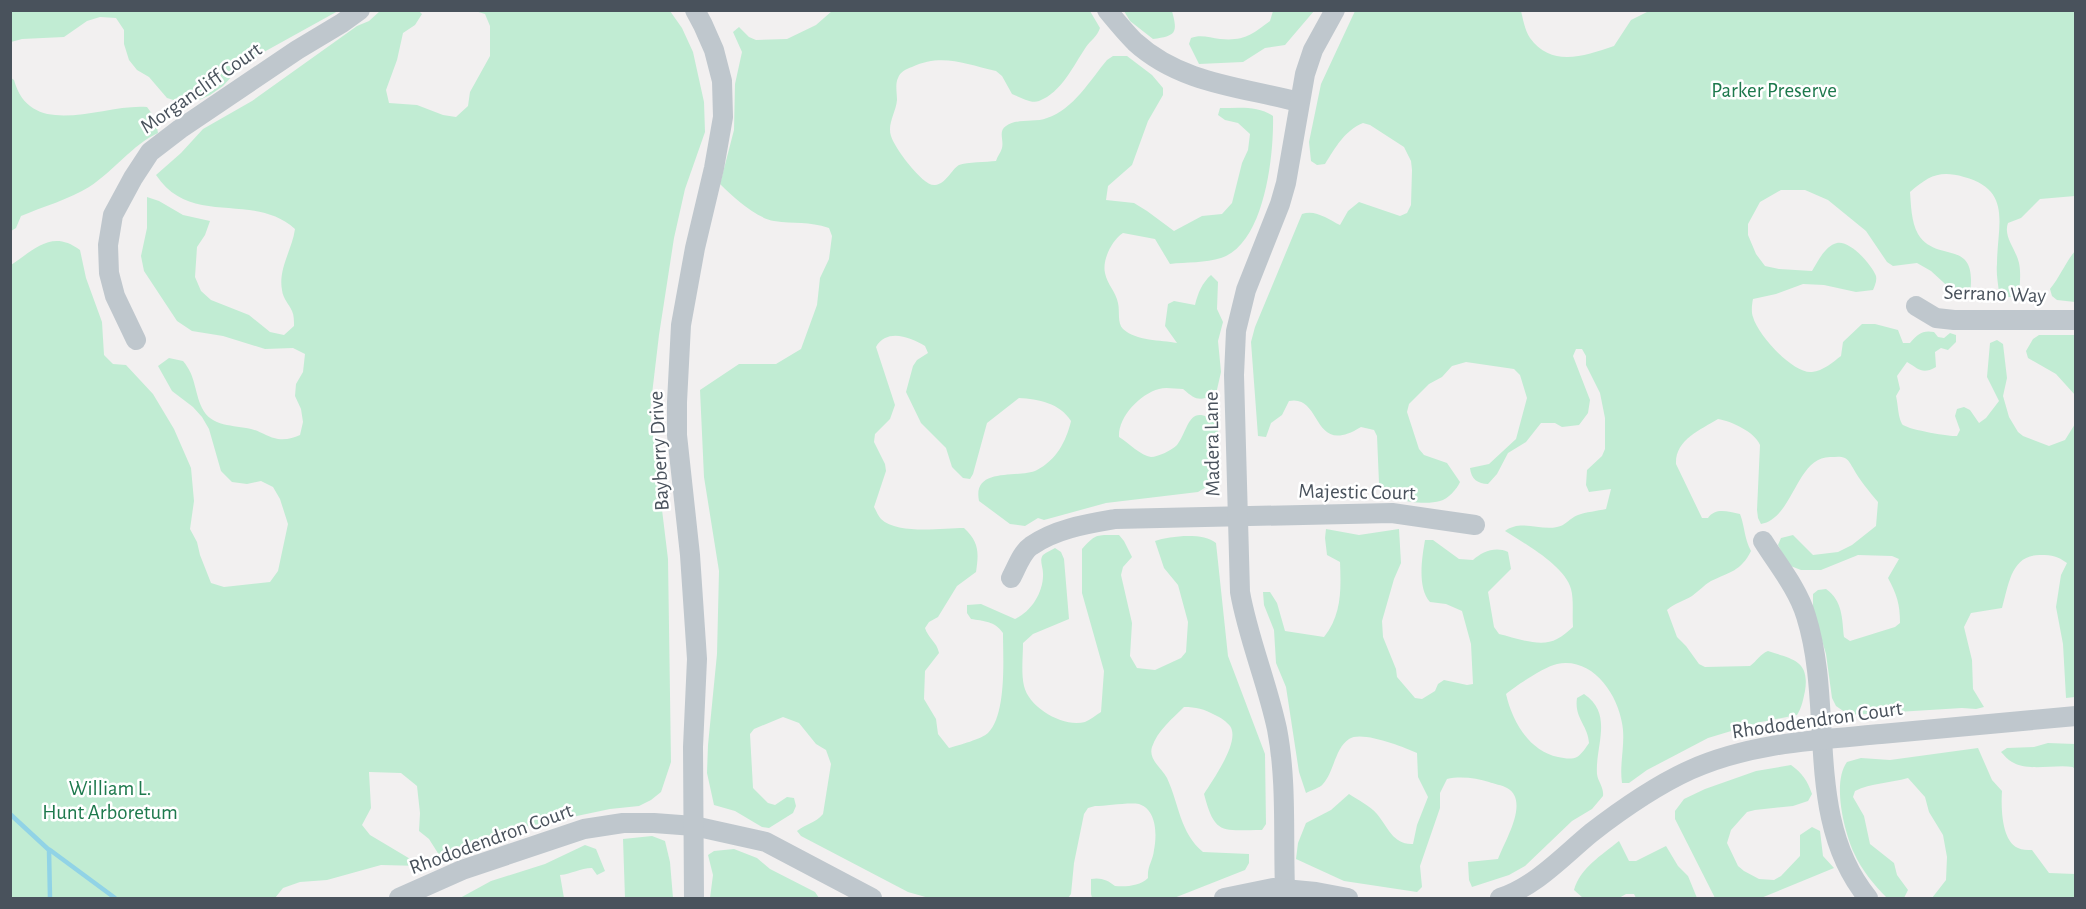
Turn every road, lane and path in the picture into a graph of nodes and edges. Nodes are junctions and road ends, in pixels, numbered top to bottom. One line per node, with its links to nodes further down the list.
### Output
1 (360, 10): 8 (street, Morgancliff Court)
2 (695, 10): 15 (street, Bayberry Drive)
3 (1107, 10): 5 (street)
4 (1335, 10): 5 (street, Madera Lane)
5 (1299, 102): 9 (street, Madera Lane)
6 (1916, 306): 7 (street, Serrano Way)
7 (2076, 320)
8 (136, 340)
9 (1238, 516): 10 (street, Majestic Court); 12 (street, Majestic Court); 16 (street, Madera Lane)
10 (1475, 525)
11 (1763, 541): 14 (street)
12 (1011, 578)
13 (2076, 716): 14 (street, Rhododendron Court)
14 (1823, 739): 22 (street, Rhododendron Court); 23 (street)
15 (694, 826): 17 (street, Rhododendron Court); 18 (street, Bayberry Drive); 19 (street, Rhododendron Court)
16 (1286, 889): 20 (street); 21 (street)
17 (399, 898)
18 (694, 898)
19 (872, 898)
20 (1224, 898)
21 (1348, 898)
22 (1500, 898)
23 (1868, 898)

